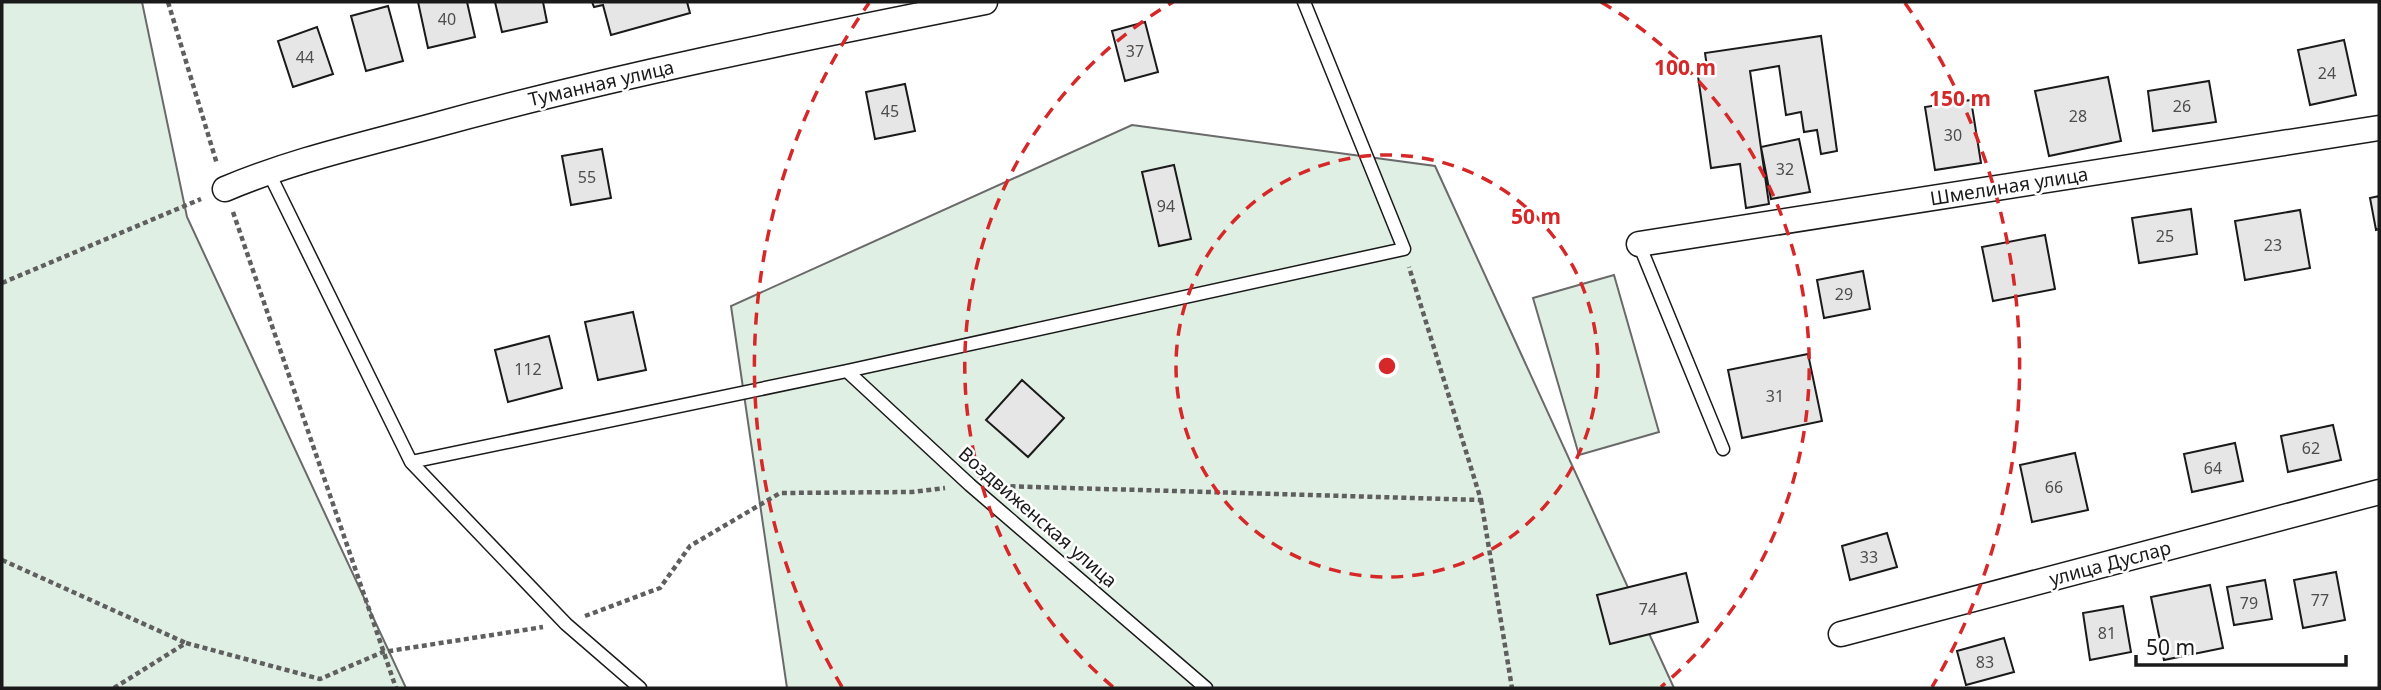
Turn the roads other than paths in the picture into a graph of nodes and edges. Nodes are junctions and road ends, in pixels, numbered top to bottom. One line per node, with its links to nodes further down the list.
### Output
1 (985, 2): 4 (street, Туманная улица)
2 (1304, 2): 7 (lane)
3 (2379, 128): 6 (street, Шмелиная улица)
4 (268, 171): 5 (street, Туманная улица); 9 (lane)
5 (225, 189)
6 (1640, 244): 8 (lane)
7 (847, 371): 9 (lane); 13 (lane, Воздвиженская улица)
8 (1723, 449)
9 (411, 462): 12 (lane)
10 (2379, 492): 11 (street, улица Дуслар)
11 (1841, 634)
12 (640, 688)
13 (1206, 688)

